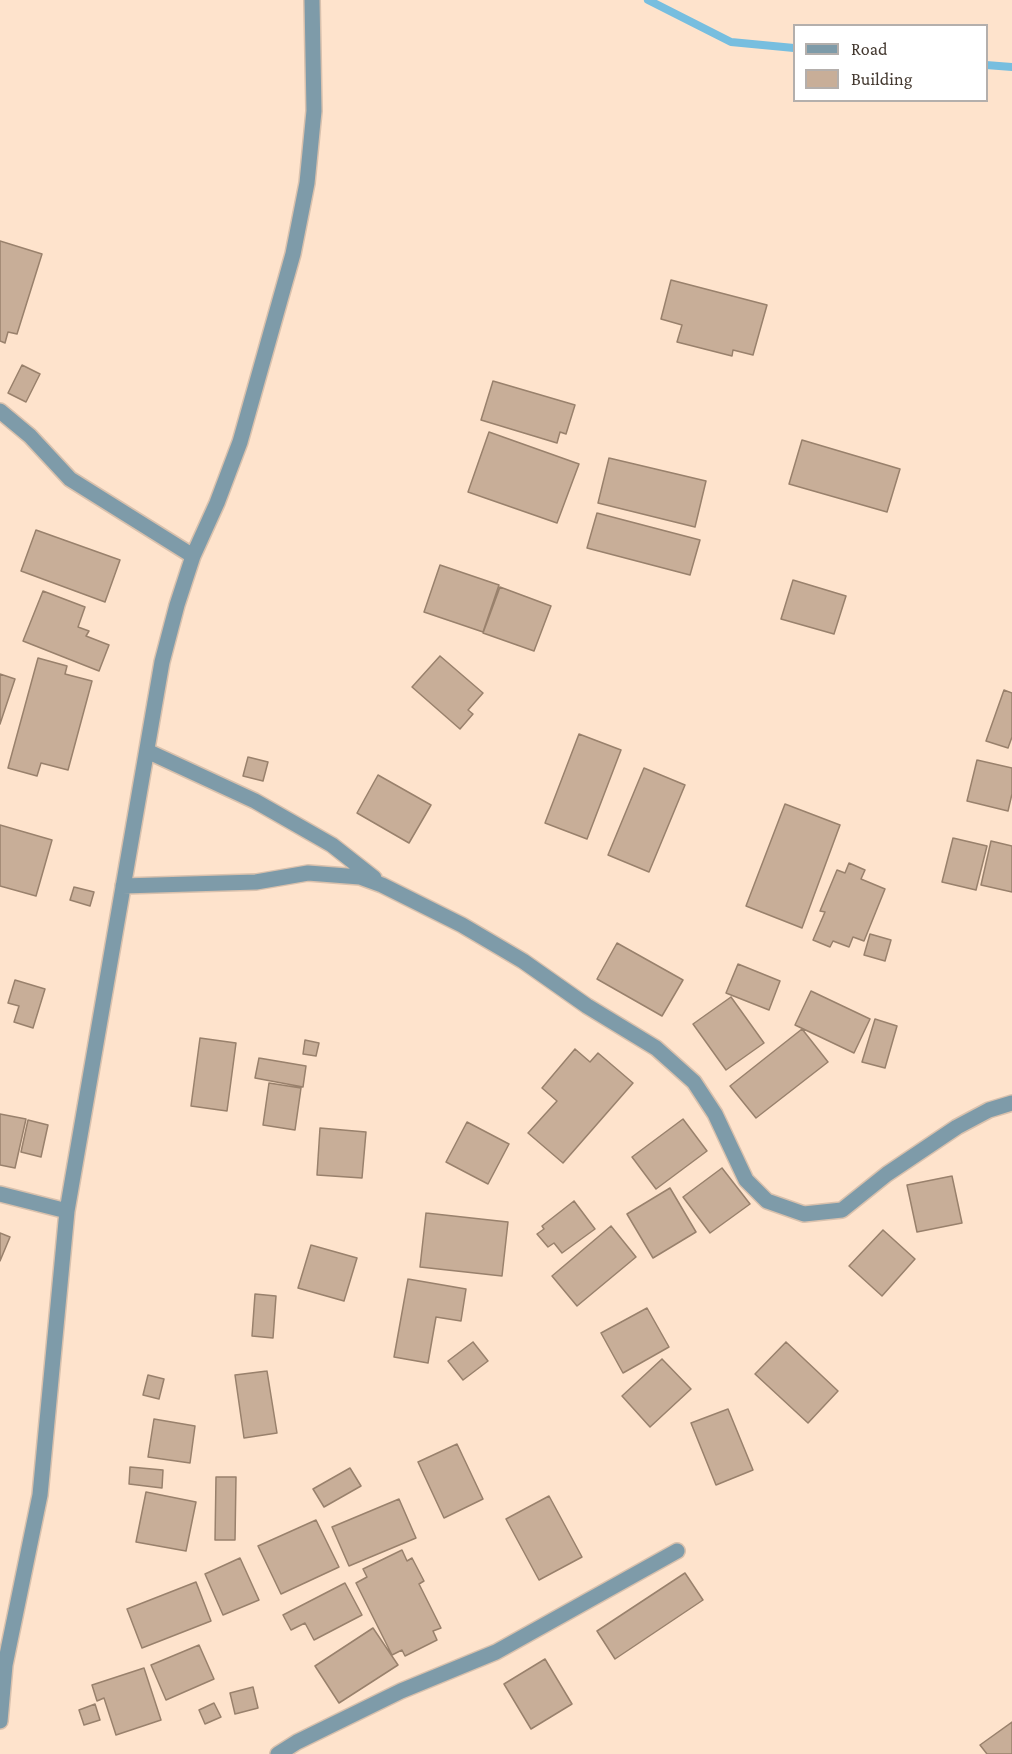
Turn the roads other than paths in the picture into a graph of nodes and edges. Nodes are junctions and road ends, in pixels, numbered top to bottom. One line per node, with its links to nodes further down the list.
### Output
1 (312, 0): 3 (street)
2 (0, 411): 3 (street)
3 (193, 556): 4 (street)
4 (147, 751): 5 (street); 6 (street)
5 (123, 885): 6 (street); 9 (street)
6 (382, 885): 7 (street)
7 (1012, 1103)
8 (0, 1194): 9 (street)
9 (67, 1211): 11 (street)
10 (677, 1551): 12 (street)
11 (0, 1721)
12 (278, 1754)

